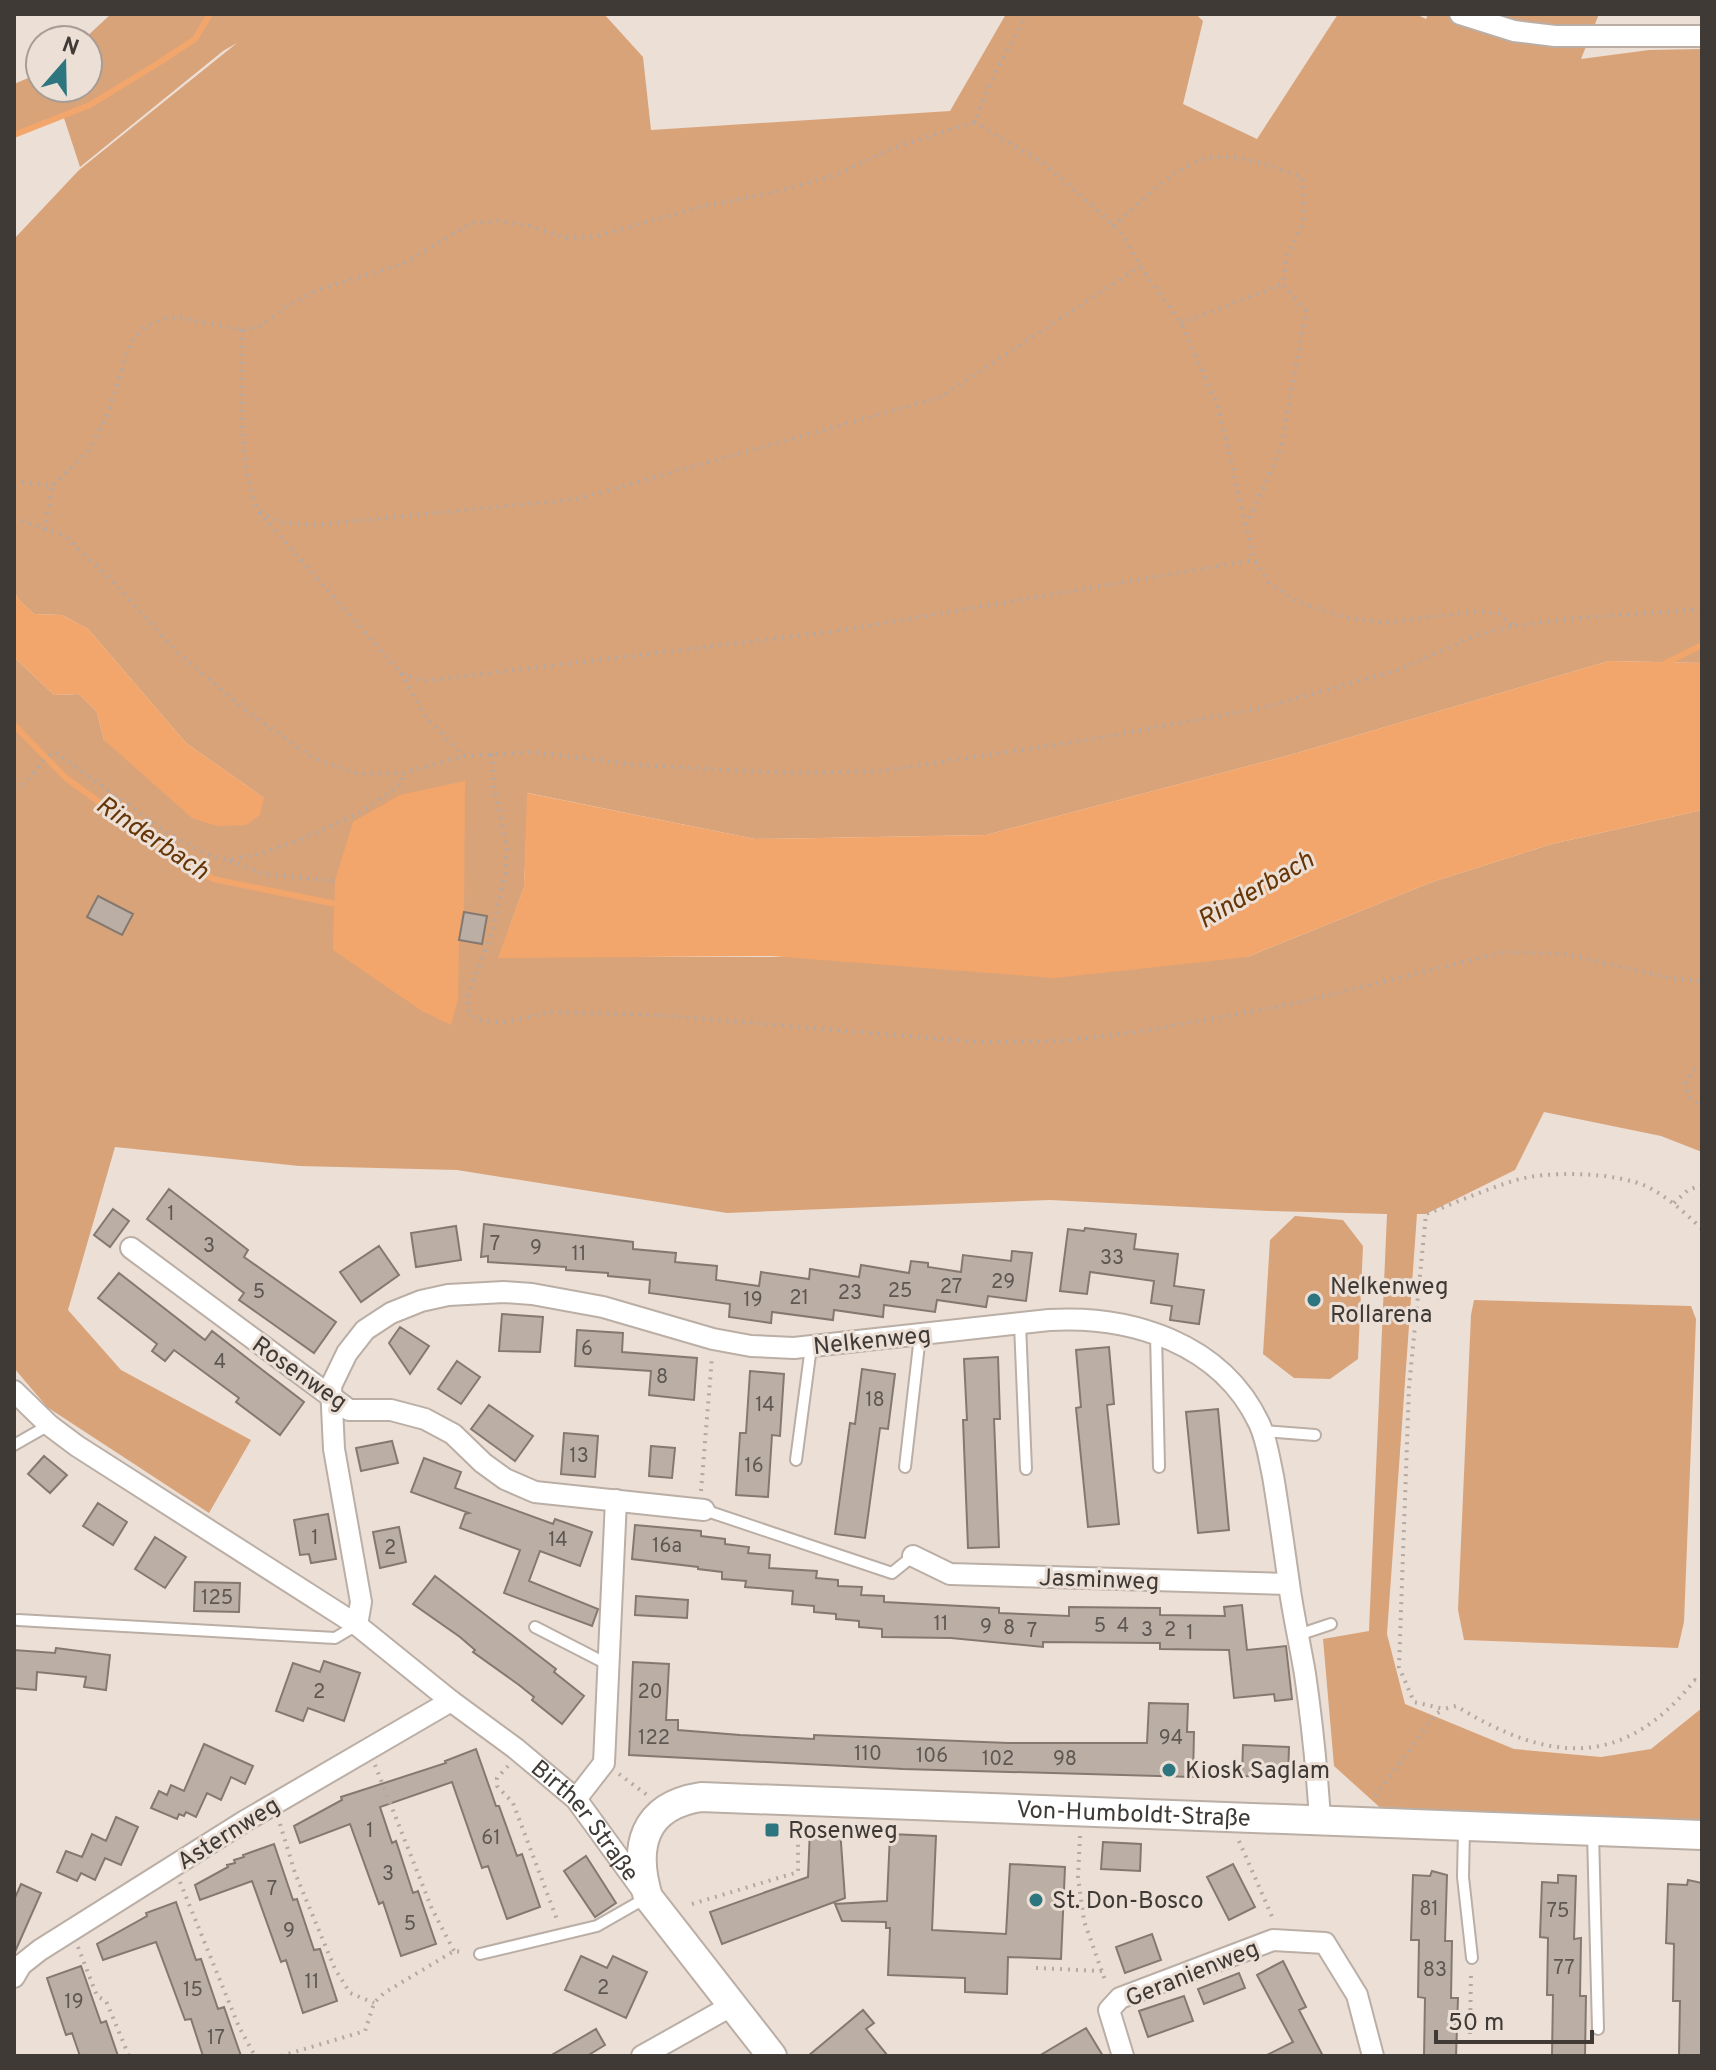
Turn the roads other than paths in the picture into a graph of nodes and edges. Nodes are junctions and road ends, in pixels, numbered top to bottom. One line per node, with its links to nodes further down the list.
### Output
1 (1460, 14): 2 (street)
2 (1702, 36)
3 (131, 1248): 9 (street, Rosenweg)
4 (1020, 1324): 5 (street, Nelkenweg); 6 (street, Nelkenweg); 17 (lane)
5 (1156, 1334): 11 (street, Nelkenweg); 16 (lane)
6 (920, 1336): 7 (street, Nelkenweg); 15 (lane)
7 (811, 1347): 9 (street, Nelkenweg); 14 (lane)
8 (14, 1391): 10 (street, Birther Straße)
9 (330, 1398): 18 (street, Rosenweg); 24 (street, Nelkenweg)
10 (49, 1425): 13 (lane); 24 (street, Birther Straße)
11 (1262, 1431): 12 (lane); 21 (street, Nelkenweg)
12 (1315, 1435)
13 (14, 1445)
14 (796, 1460)
15 (905, 1467)
16 (1159, 1467)
17 (1026, 1469)
18 (616, 1500): 19 (street, Rosenweg); 27 (street)
19 (702, 1509): 20 (lane)
20 (913, 1556): 21 (street, Jasminweg)
21 (1289, 1584): 26 (street, Nelkenweg)
22 (18, 1620): 24 (lane)
23 (1331, 1624): 26 (lane)
24 (357, 1625): 28 (street, Birther Straße)
25 (535, 1627): 27 (lane)
26 (1298, 1635): 30 (street, Nelkenweg)
27 (609, 1665): 29 (street)
28 (451, 1701): 29 (street, Birther Straße); 37 (street, Asternweg)
29 (576, 1799): 34 (street, Birther Straße)
30 (1320, 1820): 31 (street, Von-Humboldt-Straße); 34 (street, Von-Humboldt-Straße)
31 (1464, 1826): 32 (street, Von-Humboldt-Straße); 36 (lane)
32 (1593, 1831): 33 (street, Von-Humboldt-Straße); 39 (lane)
33 (1702, 1835)
34 (648, 1897): 35 (lane); 38 (street, Birther Straße)
35 (480, 1954)
36 (1472, 1958)
37 (14, 1977)
38 (731, 2006): 40 (street); 41 (street, Birther Straße)
39 (1598, 2029)
40 (642, 2056)
41 (772, 2056)
42 (1123, 2056): 43 (street, Geranienweg)
43 (1373, 2056)

